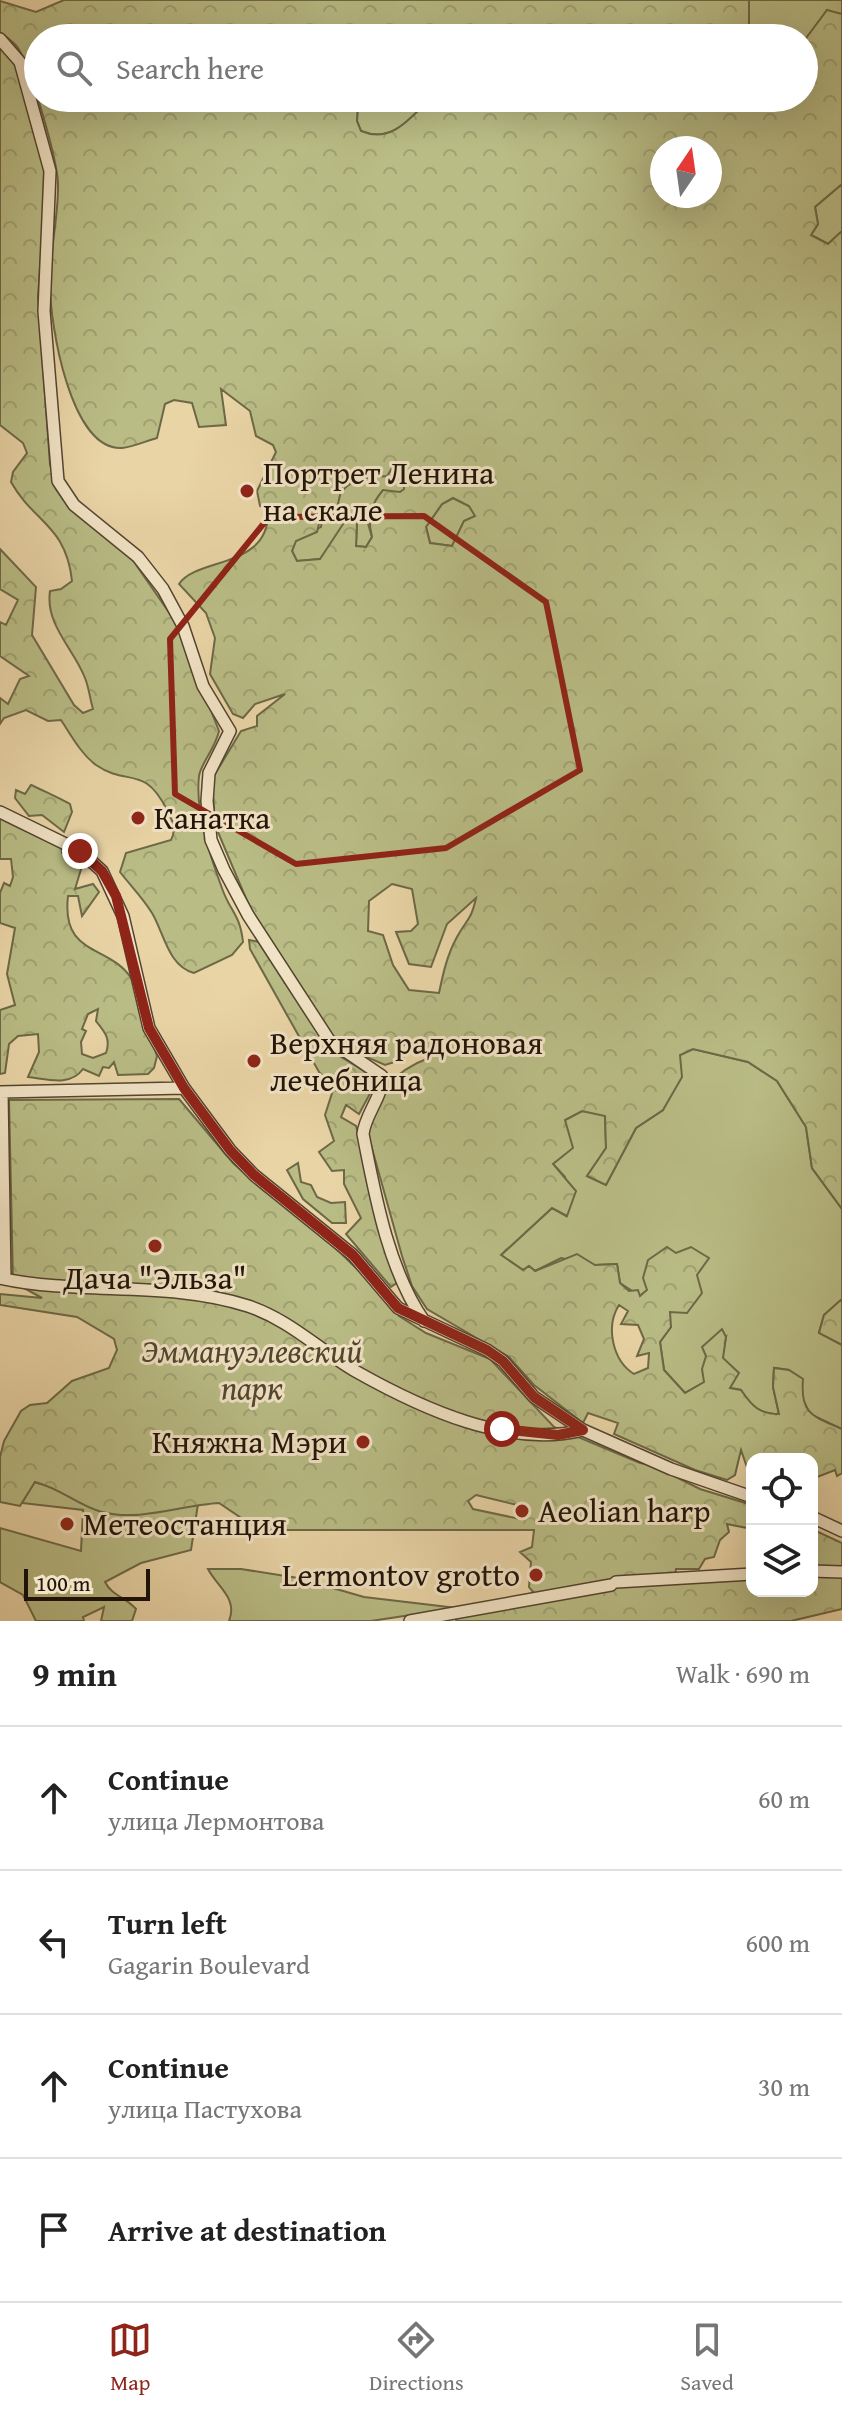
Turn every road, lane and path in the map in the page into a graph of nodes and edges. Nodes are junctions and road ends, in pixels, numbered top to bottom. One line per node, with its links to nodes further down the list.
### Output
1 (0, 39): 2 (street)
2 (24, 77)
3 (34, 112): 8 (street)
4 (0, 812): 5 (street)
5 (184, 1088): 6 (street); 8 (street)
6 (1, 1092): 7 (street)
7 (2, 1278): 9 (street)
8 (424, 1321): 9 (street)
9 (583, 1430): 10 (street)
10 (746, 1495)
11 (818, 1518): 13 (street)
12 (818, 1519): 14 (street)
13 (842, 1524)
14 (842, 1531)
15 (818, 1571): 16 (street)
16 (842, 1572)
17 (746, 1574): 18 (street)
18 (410, 1621)

